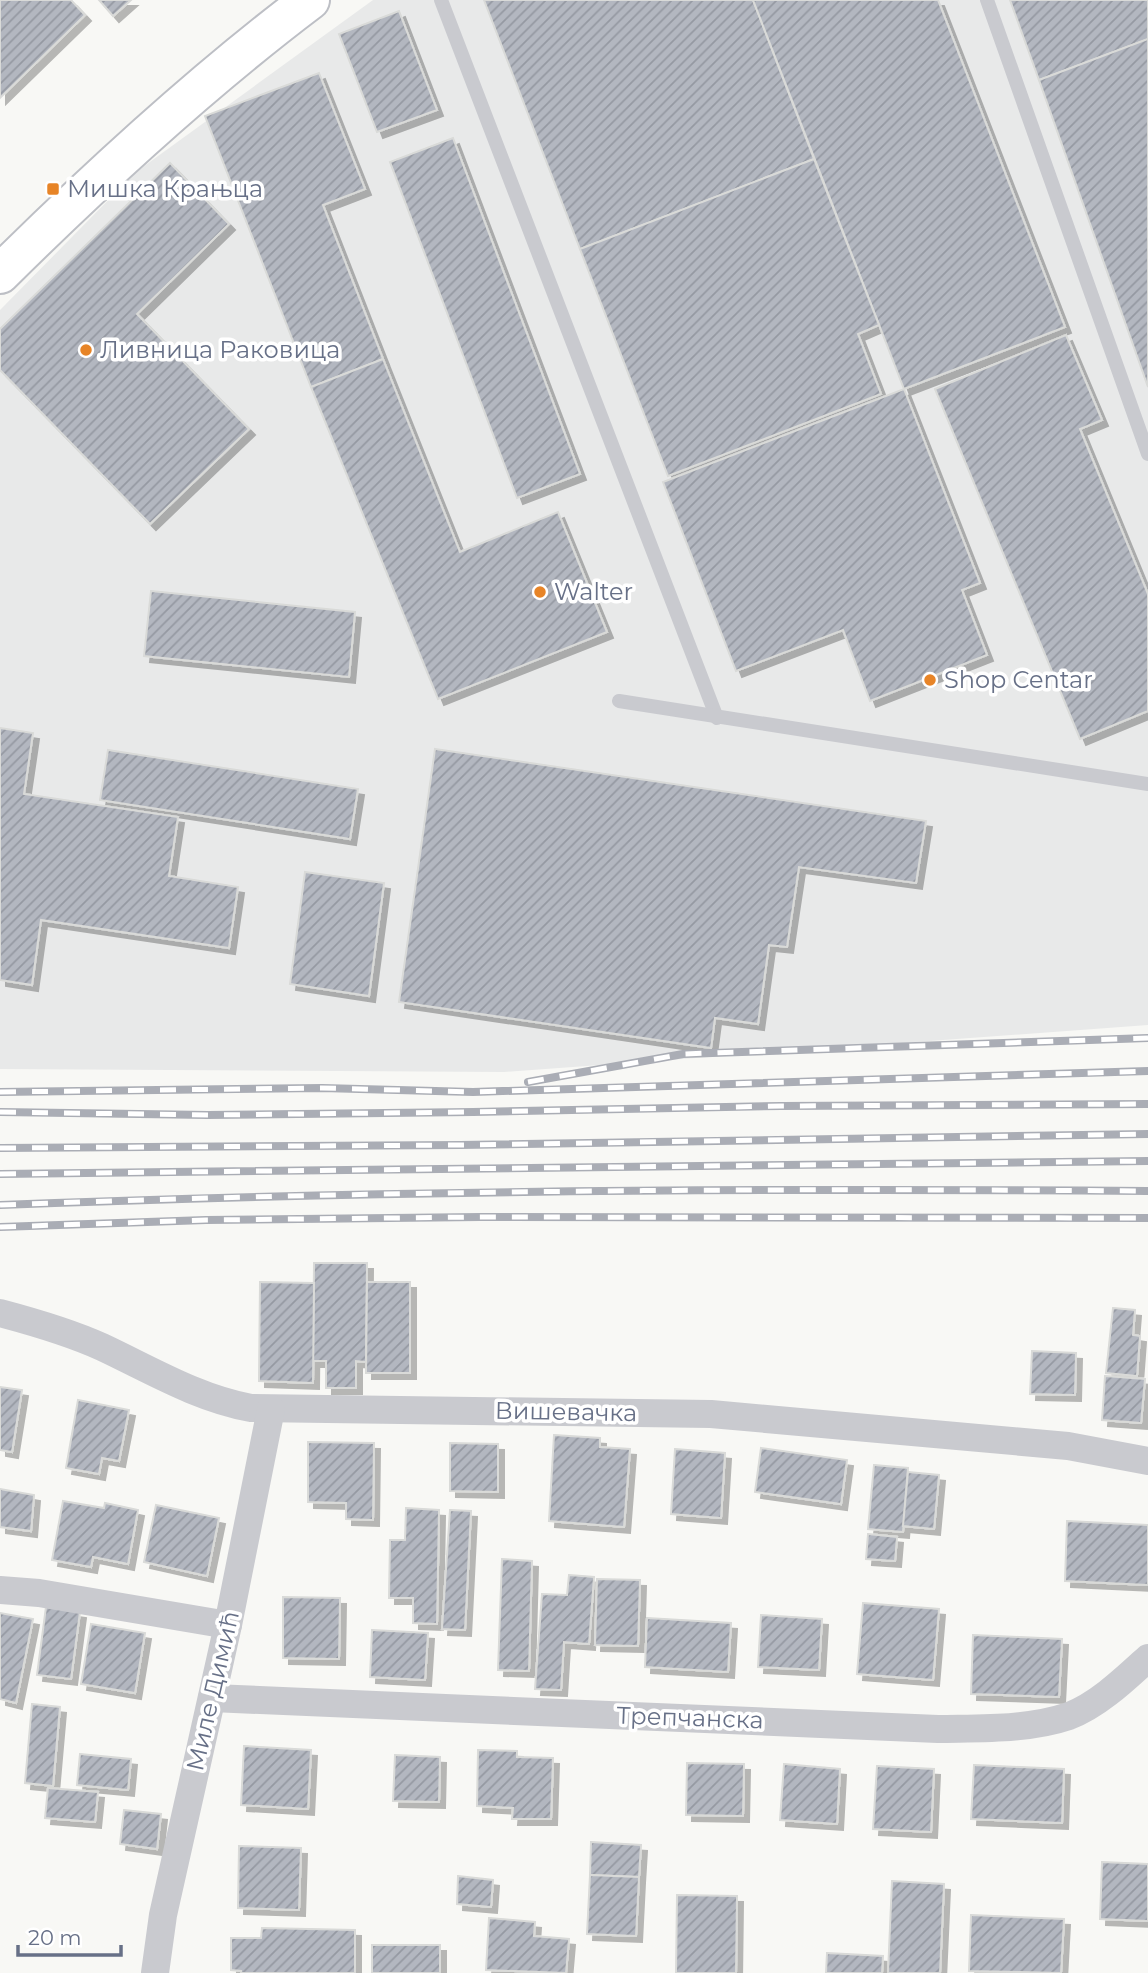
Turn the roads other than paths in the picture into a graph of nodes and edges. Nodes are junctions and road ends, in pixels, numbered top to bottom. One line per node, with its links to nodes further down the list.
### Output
1 (310, 0): 4 (main road)
2 (442, 0): 7 (lane)
3 (987, 0): 5 (lane)
4 (0, 274)
5 (1148, 454)
6 (619, 701): 7 (lane)
7 (717, 718): 8 (lane)
8 (1148, 785)
9 (0, 1313): 10 (street, Вишевачка)
10 (271, 1409): 11 (street, Вишевачка); 13 (street, Миле Димић)
11 (1148, 1461)
12 (0, 1590): 13 (street)
13 (229, 1625): 15 (street, Миле Димић)
14 (1148, 1658): 15 (street, Трепчанска)
15 (212, 1699): 16 (street, Миле Димић)
16 (155, 1973)

